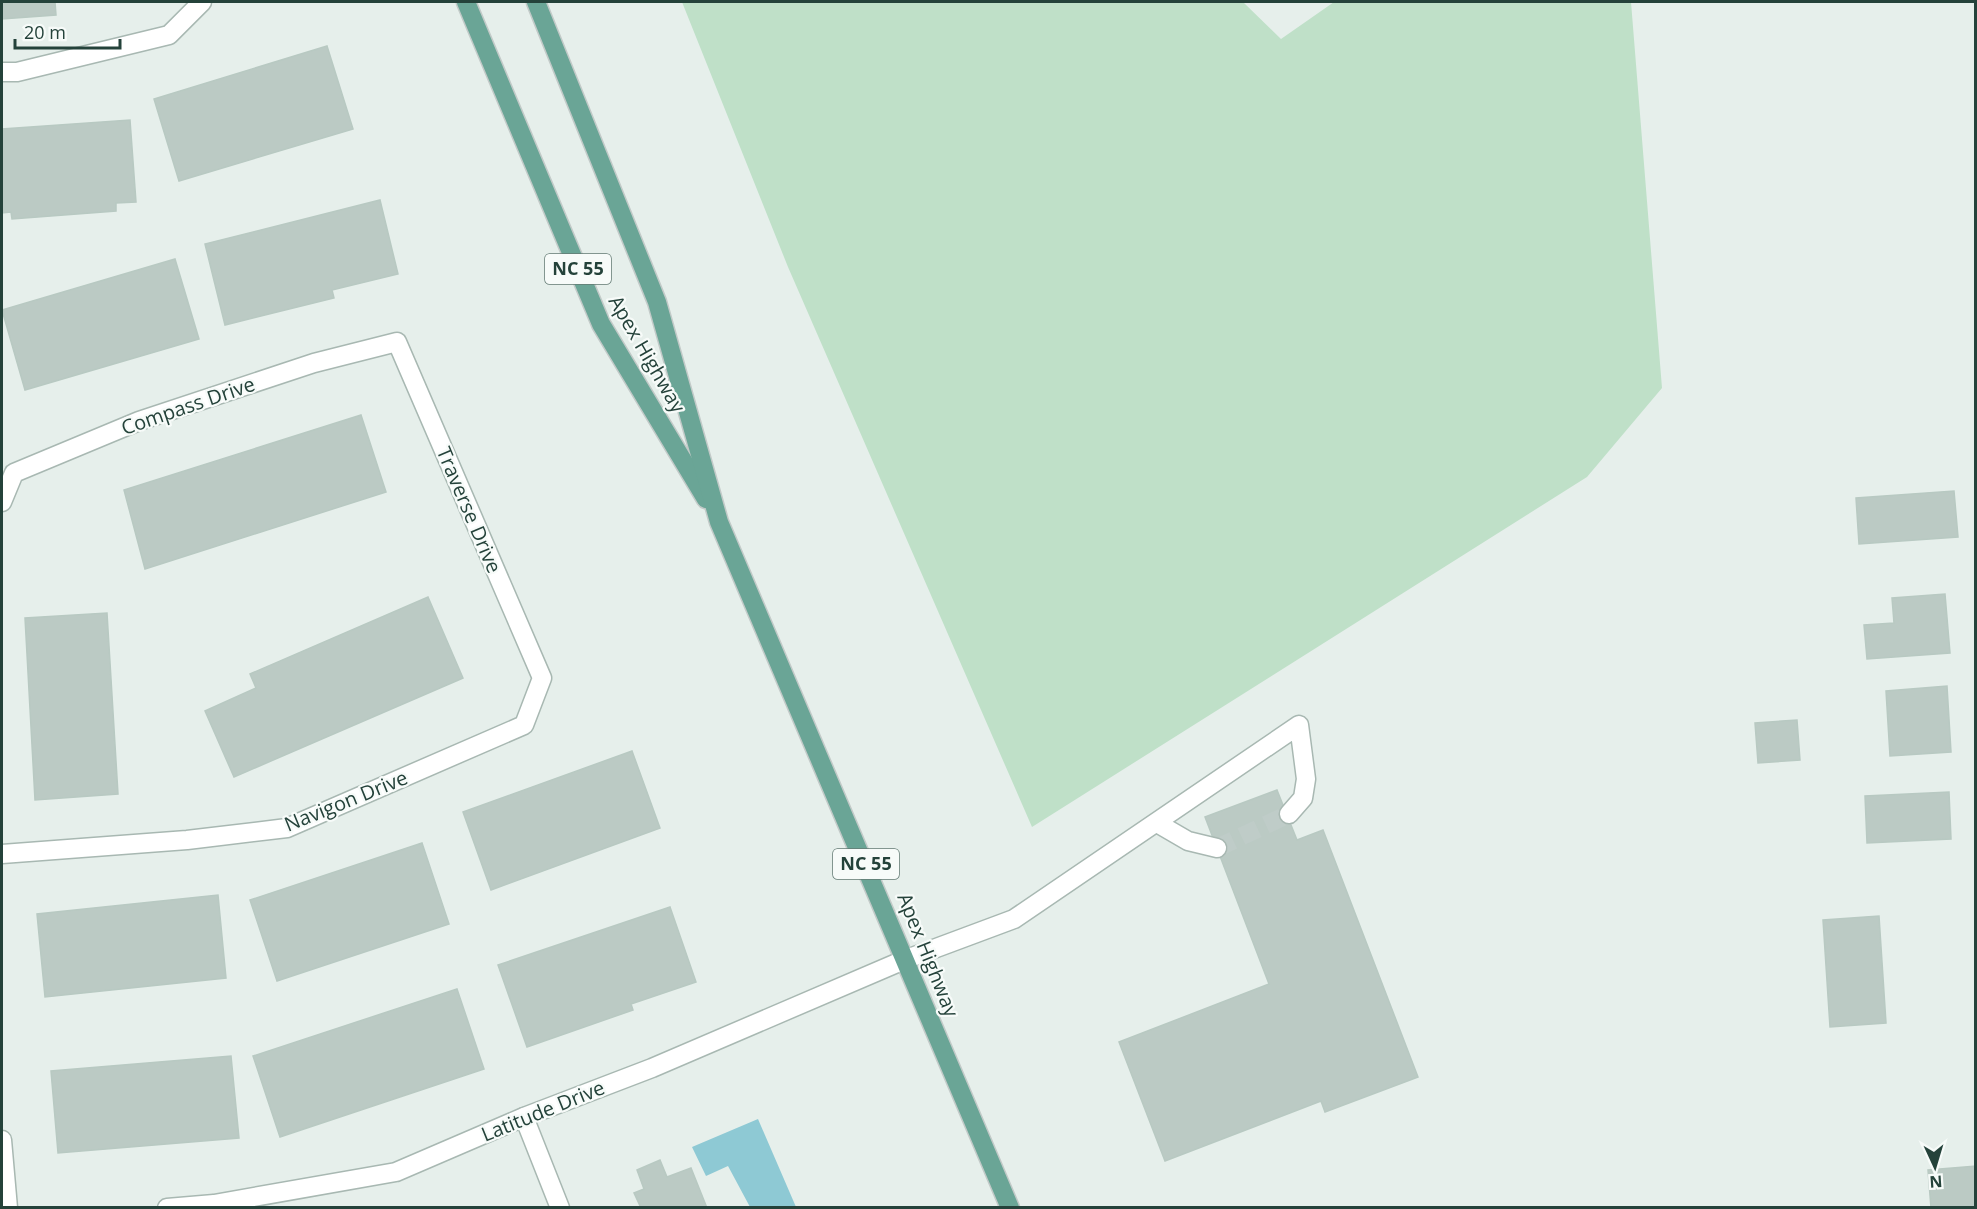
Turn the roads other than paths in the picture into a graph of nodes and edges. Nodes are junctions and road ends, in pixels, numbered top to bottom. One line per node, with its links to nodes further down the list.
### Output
1 (202, 2): 4 (street)
2 (466, 2): 8 (main road, Apex Highway / NC 55)
3 (536, 2): 8 (main road, Apex Highway / NC 55)
4 (2, 72)
5 (397, 342): 6 (street, Compass Drive); 9 (street, Traverse Drive)
6 (8, 467): 7 (street, Compass Drive)
7 (2, 502)
8 (719, 522): 14 (main road, Apex Highway / NC 55)
9 (542, 678): 13 (street, Navigon Drive)
10 (1289, 814): 11 (street, Latitude Drive)
11 (1157, 823): 12 (street); 14 (street, Latitude Drive)
12 (1217, 848)
13 (2, 854)
14 (903, 960): 15 (street, Latitude Drive); 20 (main road, Apex Highway / NC 55)
15 (525, 1117): 18 (street, Latitude Drive); 19 (street)
16 (2, 1140): 17 (street)
17 (8, 1208)
18 (167, 1208)
19 (560, 1208)
20 (1010, 1208)

